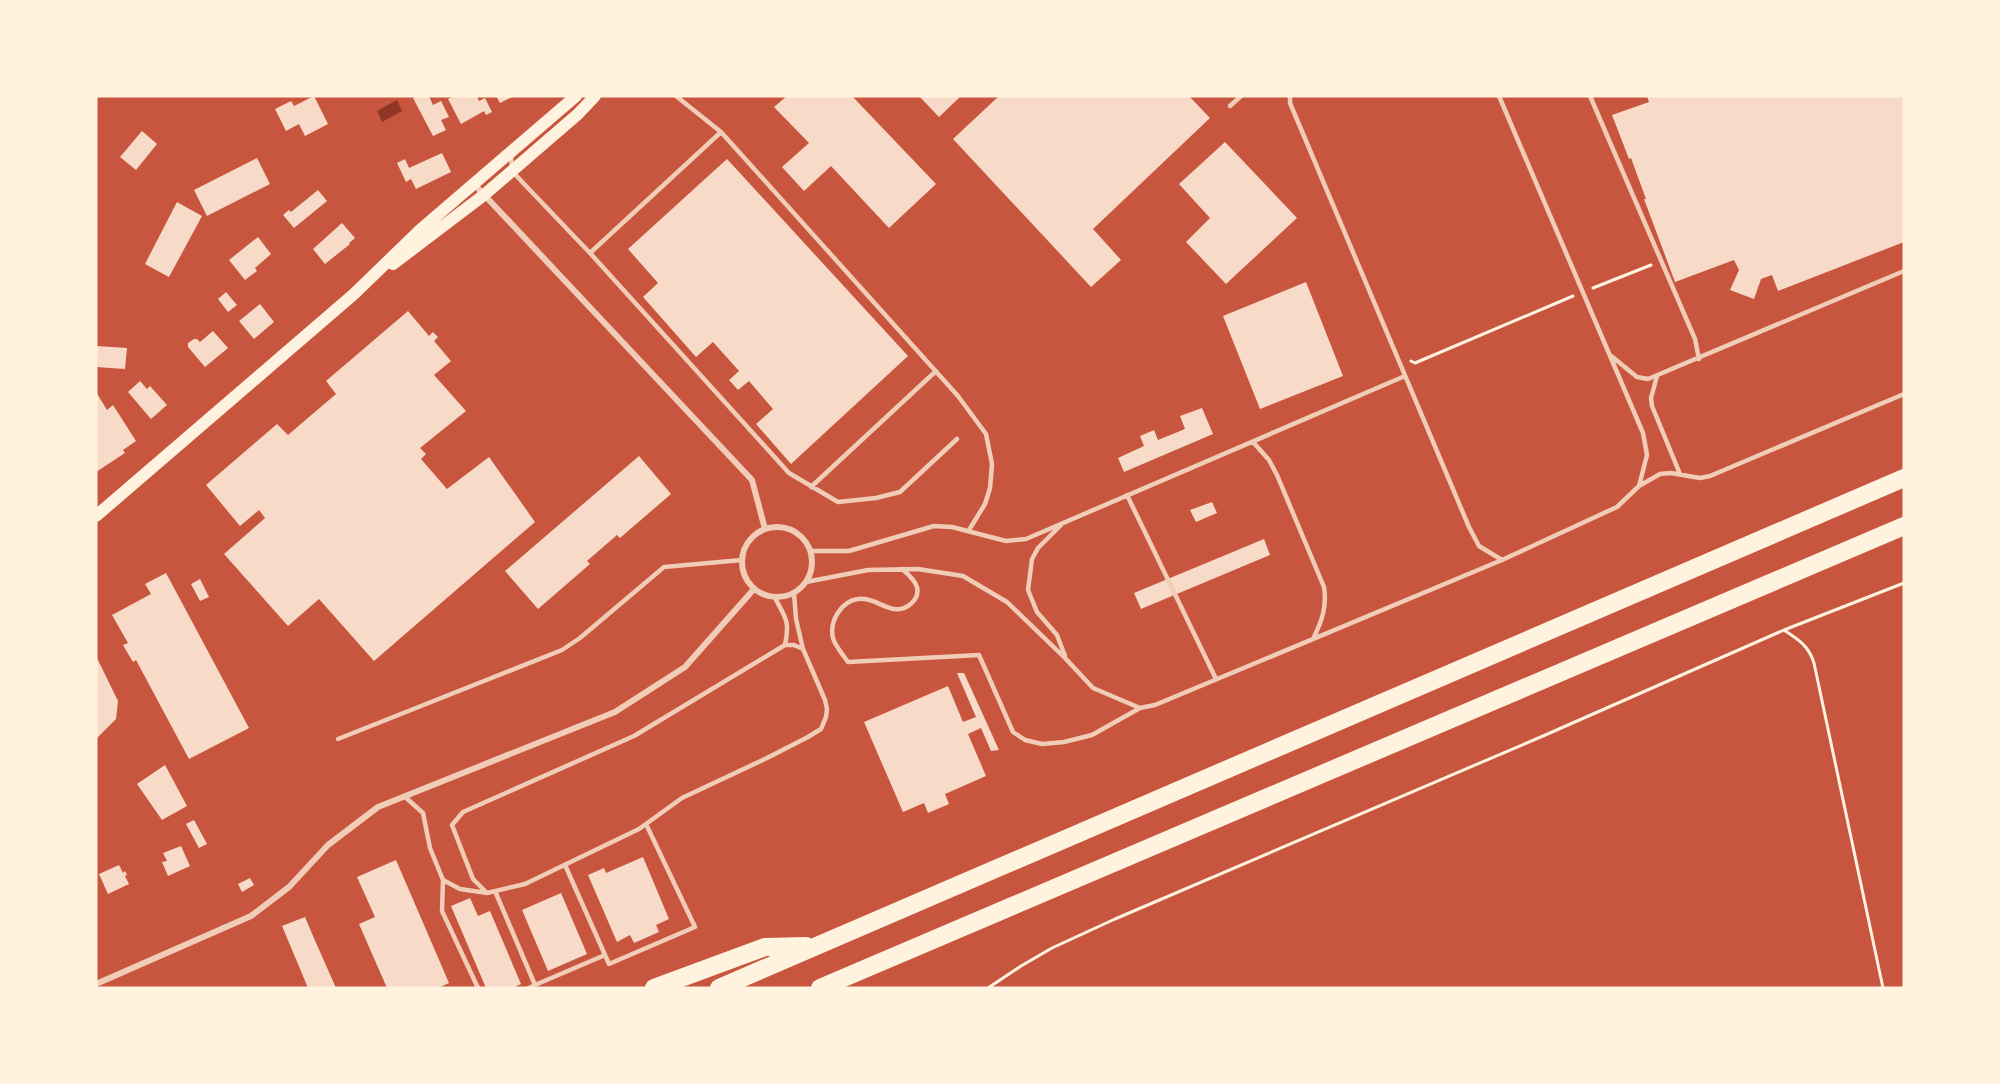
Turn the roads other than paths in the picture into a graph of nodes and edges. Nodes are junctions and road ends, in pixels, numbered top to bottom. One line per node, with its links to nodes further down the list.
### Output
1 (576, 96): 10 (main road)
2 (595, 96): 11 (main road)
3 (676, 96): 9 (lane)
4 (1241, 96): 8 (lane)
5 (1290, 96): 20 (lane)
6 (1499, 96): 17 (lane)
7 (1590, 96): 18 (lane)
8 (1230, 106)
9 (721, 132): 14 (lane); 19 (lane)
10 (511, 152): 11 (lane); 12 (main road)
11 (512, 171): 13 (main road); 14 (lane)
12 (474, 184): 13 (street); 16 (main road)
13 (484, 195): 16 (main road); 35 (street)
14 (590, 253): 28 (lane)
15 (1904, 271): 18 (lane)
16 (354, 294): 30 (main road)
17 (1609, 353): 21 (lane); 27 (lane)
18 (1699, 359): 21 (lane)
19 (936, 371): 28 (lane); 36 (lane)
20 (1405, 376): 24 (lane); 39 (lane)
21 (1657, 376): 25 (lane)
22 (1904, 394): 25 (lane)
23 (957, 439): 28 (lane)
24 (1253, 442): 29 (lane); 45 (lane)
25 (1680, 474): 27 (lane)
26 (1904, 478): 58 (highway)
27 (1639, 486): 39 (lane)
28 (811, 487)
29 (1127, 495): 33 (lane); 49 (lane)
30 (112, 501): 31 (main road); 32 (main road)
31 (96, 511)
32 (96, 516)
33 (1065, 521): 36 (lane); 48 (lane)
34 (1904, 526): 60 (highway)
35 (765, 529): 37 (street); 38 (street)
36 (969, 530): 37 (lane)
37 (811, 551): 41 (street)
38 (742, 560): 42 (street); 51 (lane)
39 (1502, 560): 45 (lane)
40 (902, 569): 41 (lane); 48 (lane); 50 (lane)
41 (806, 582): 43 (street)
42 (754, 590): 44 (street); 52 (street)
43 (794, 593): 44 (street); 47 (lane)
44 (775, 598): 46 (lane)
45 (1313, 639): 49 (lane)
46 (785, 645): 47 (lane); 57 (lane)
47 (803, 650): 53 (lane)
48 (1066, 659): 50 (lane)
49 (1216, 679): 50 (lane)
50 (1140, 708)
51 (338, 739)
52 (404, 796): 55 (lane); 61 (street)
53 (646, 824): 54 (lane); 59 (lane)
54 (565, 865): 56 (lane); 59 (lane)
55 (442, 880): 57 (lane); 63 (lane)
56 (495, 891): 57 (lane); 62 (lane)
57 (487, 893)
58 (817, 946): 65 (highway); 66 (highway)
59 (605, 955): 62 (lane)
60 (872, 966): 67 (highway); 68 (highway)
61 (96, 984)
62 (535, 985): 64 (lane)
63 (478, 988)
64 (529, 988)
65 (654, 988)
66 (719, 988)
67 (820, 988)
68 (843, 988)

